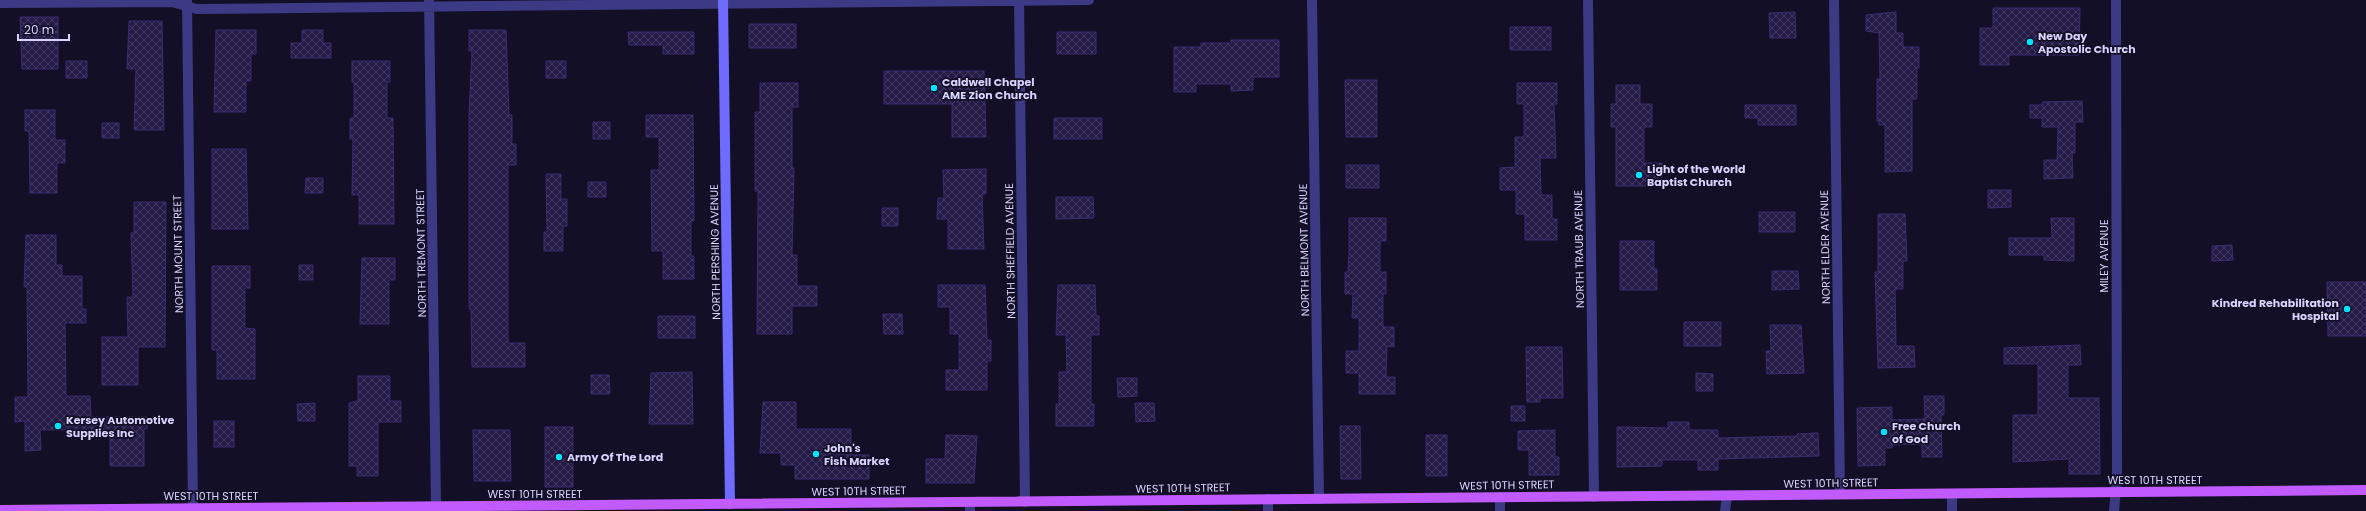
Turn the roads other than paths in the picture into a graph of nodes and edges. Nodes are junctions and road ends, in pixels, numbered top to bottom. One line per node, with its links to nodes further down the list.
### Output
1 (1019, 0): 2 (street); 7 (street); 20 (street, NORTH SHEFFIELD AVENUE)
2 (1089, 0)
3 (1312, 0): 19 (street, NORTH BELMONT AVENUE)
4 (1588, 0): 17 (street, NORTH TRAUB AVENUE)
5 (1834, 0): 13 (street, NORTH ELDER AVENUE)
6 (2116, 0): 12 (street, MILEY AVENUE)
7 (723, 2): 10 (street); 21 (street, NORTH PERSHING AVENUE)
8 (0, 3): 9 (street)
9 (187, 3): 10 (street); 24 (street, NORTH MOUNT STREET)
10 (430, 3): 22 (street, NORTH TREMONT STREET)
11 (2366, 490): 12 (main road, WEST 10TH STREET)
12 (2117, 492): 14 (main road, WEST 10TH STREET); 33 (street, MILEY AVENUE)
13 (1840, 494): 14 (main road, WEST 10TH STREET); 15 (main road, WEST 10TH STREET)
14 (1952, 494): 32 (street)
15 (1727, 496): 17 (main road, WEST 10TH STREET); 31 (street)
16 (1500, 497): 17 (main road, WEST 10TH STREET); 19 (main road, WEST 10TH STREET); 30 (street)
17 (1594, 497)
18 (1268, 499): 19 (main road, WEST 10TH STREET); 20 (main road, WEST 10TH STREET); 29 (street)
19 (1319, 499)
20 (1025, 502): 23 (main road, WEST 10TH STREET)
21 (730, 504): 23 (main road, WEST 10TH STREET); 25 (main road, WEST 10TH STREET)
22 (436, 506): 25 (main road, WEST 10TH STREET); 26 (main road, WEST 10TH STREET)
23 (970, 506)
24 (193, 508): 26 (main road, WEST 10TH STREET); 28 (main road, WEST 10TH STREET)
25 (670, 508)
26 (373, 509)
27 (0, 510): 28 (main road, WEST 10TH STREET)
28 (72, 510)
29 (1268, 511)
30 (1500, 511)
31 (1725, 511)
32 (1952, 511)
33 (2114, 511)

